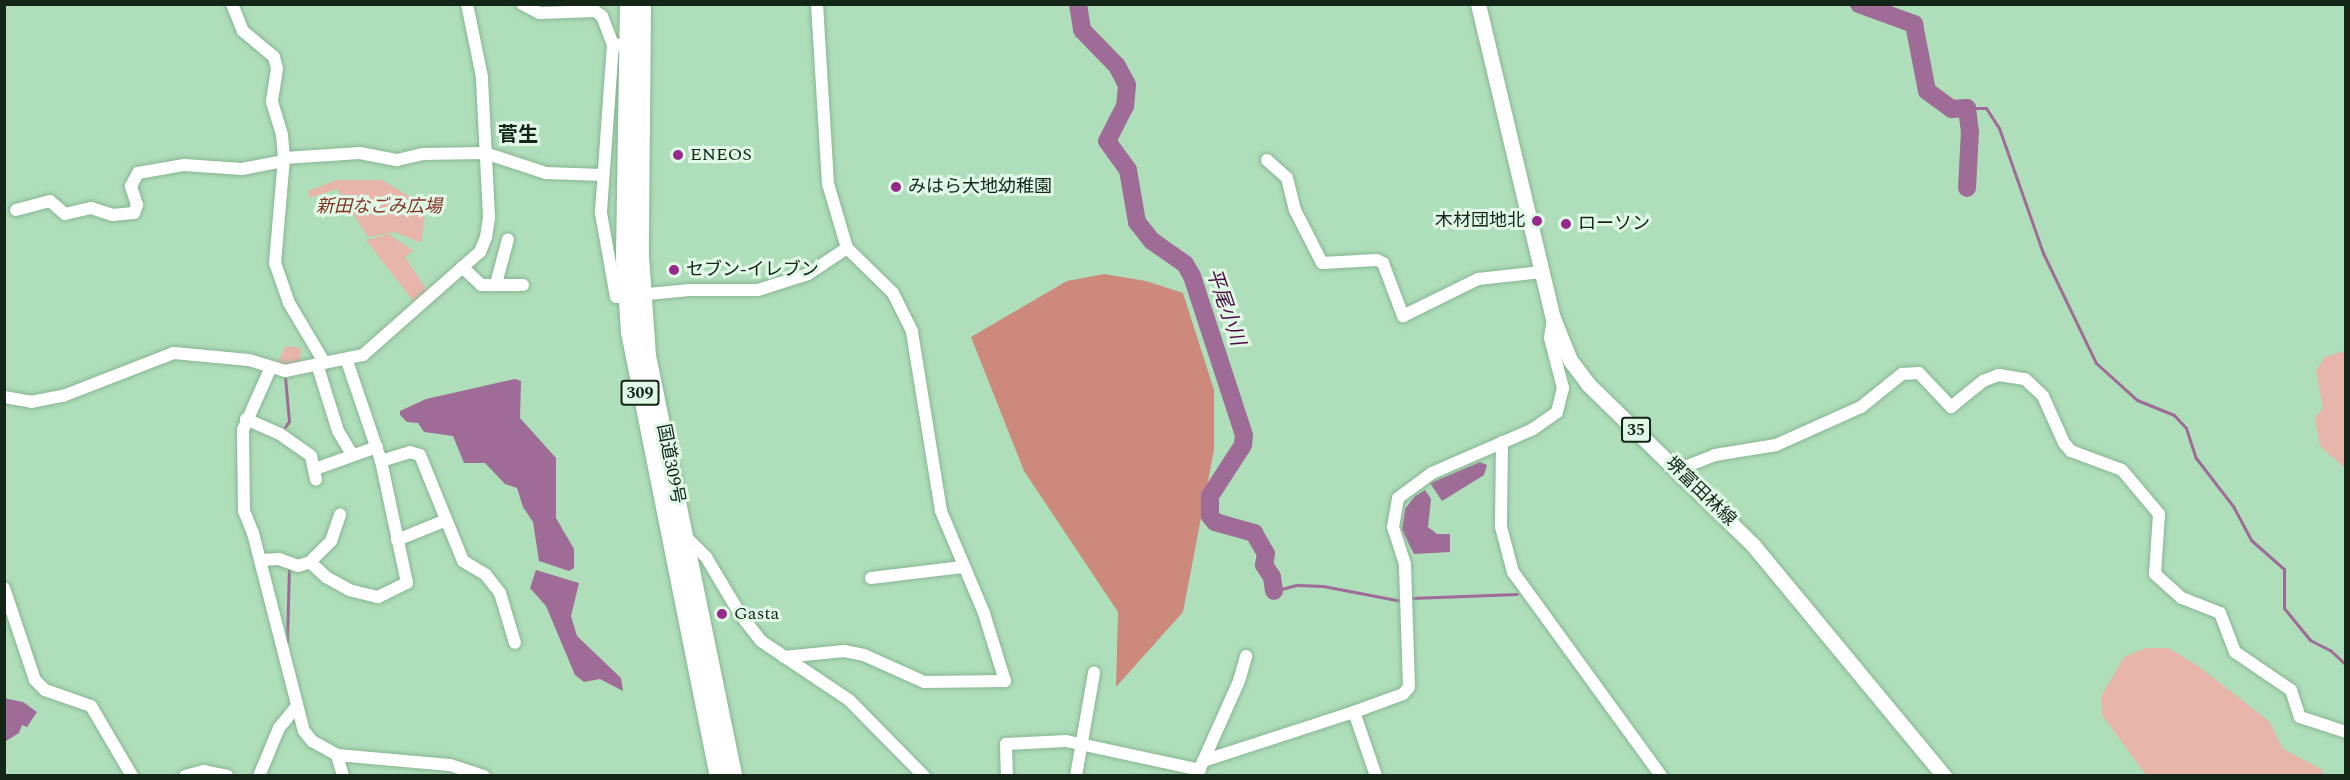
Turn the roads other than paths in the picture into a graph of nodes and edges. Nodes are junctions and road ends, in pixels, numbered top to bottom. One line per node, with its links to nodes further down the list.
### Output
1 (232, 4): 10 (street)
2 (466, 4): 9 (street)
3 (522, 4): 8 (street)
4 (629, 4): 8 (highway, 国道309号 / 309)
5 (642, 4): 20 (highway, 国道309号 / 309)
6 (817, 4): 15 (street)
7 (1478, 4): 17 (main road, 堺富田林線 / 35)
8 (621, 46): 12 (street); 20 (highway, 国道309号 / 309)
9 (485, 153): 10 (street); 12 (street); 14 (street)
10 (284, 160): 13 (street); 23 (street)
11 (1267, 160): 17 (street)
12 (603, 175): 20 (street)
13 (16, 210)
14 (483, 245): 16 (street); 18 (street)
15 (847, 248): 20 (street); 38 (street)
16 (462, 267): 19 (street); 22 (street)
17 (1542, 272): 21 (main road, 堺富田林線 / 35)
18 (497, 280)
19 (523, 285)
20 (634, 297): 34 (highway, 国道309号 / 309); 58 (highway, 国道309号 / 309)
21 (1553, 318): 27 (street); 31 (main road, 堺富田林線 / 35)
22 (347, 361): 23 (street); 28 (street)
23 (321, 363): 24 (street); 29 (street)
24 (271, 367): 25 (street); 26 (street)
25 (4, 397)
26 (246, 419): 29 (street); 36 (street)
27 (1502, 442): 46 (street); 63 (street)
28 (377, 447): 29 (street); 30 (street)
29 (352, 454)
30 (381, 460): 33 (street); 35 (street)
31 (1677, 470): 47 (street); 64 (main road, 堺富田林線 / 35)
32 (340, 515): 37 (street)
33 (444, 521): 35 (street); 41 (street)
34 (683, 534): 43 (street); 59 (highway, 国道309号 / 309)
35 (397, 540): 37 (street)
36 (260, 560): 37 (street); 45 (street)
37 (310, 562)
38 (962, 567): 39 (street); 43 (street)
39 (871, 579)
40 (4, 588): 52 (street)
41 (515, 643)
42 (1245, 656): 50 (street)
43 (784, 657): 51 (street)
44 (1094, 674): 48 (street)
45 (297, 706): 49 (street); 55 (street)
46 (1354, 712): 50 (street); 62 (street)
47 (2346, 732)
48 (1083, 745): 50 (street); 60 (street); 61 (street)
49 (337, 755): 56 (street); 57 (street)
50 (1200, 769)
51 (919, 773)
52 (132, 776)
53 (185, 776): 54 (street)
54 (227, 776)
55 (259, 776)
56 (344, 776)
57 (484, 776)
58 (719, 776)
59 (733, 776)
60 (1006, 776)
61 (1076, 776)
62 (1376, 776)
63 (1661, 776)
64 (1944, 776)

